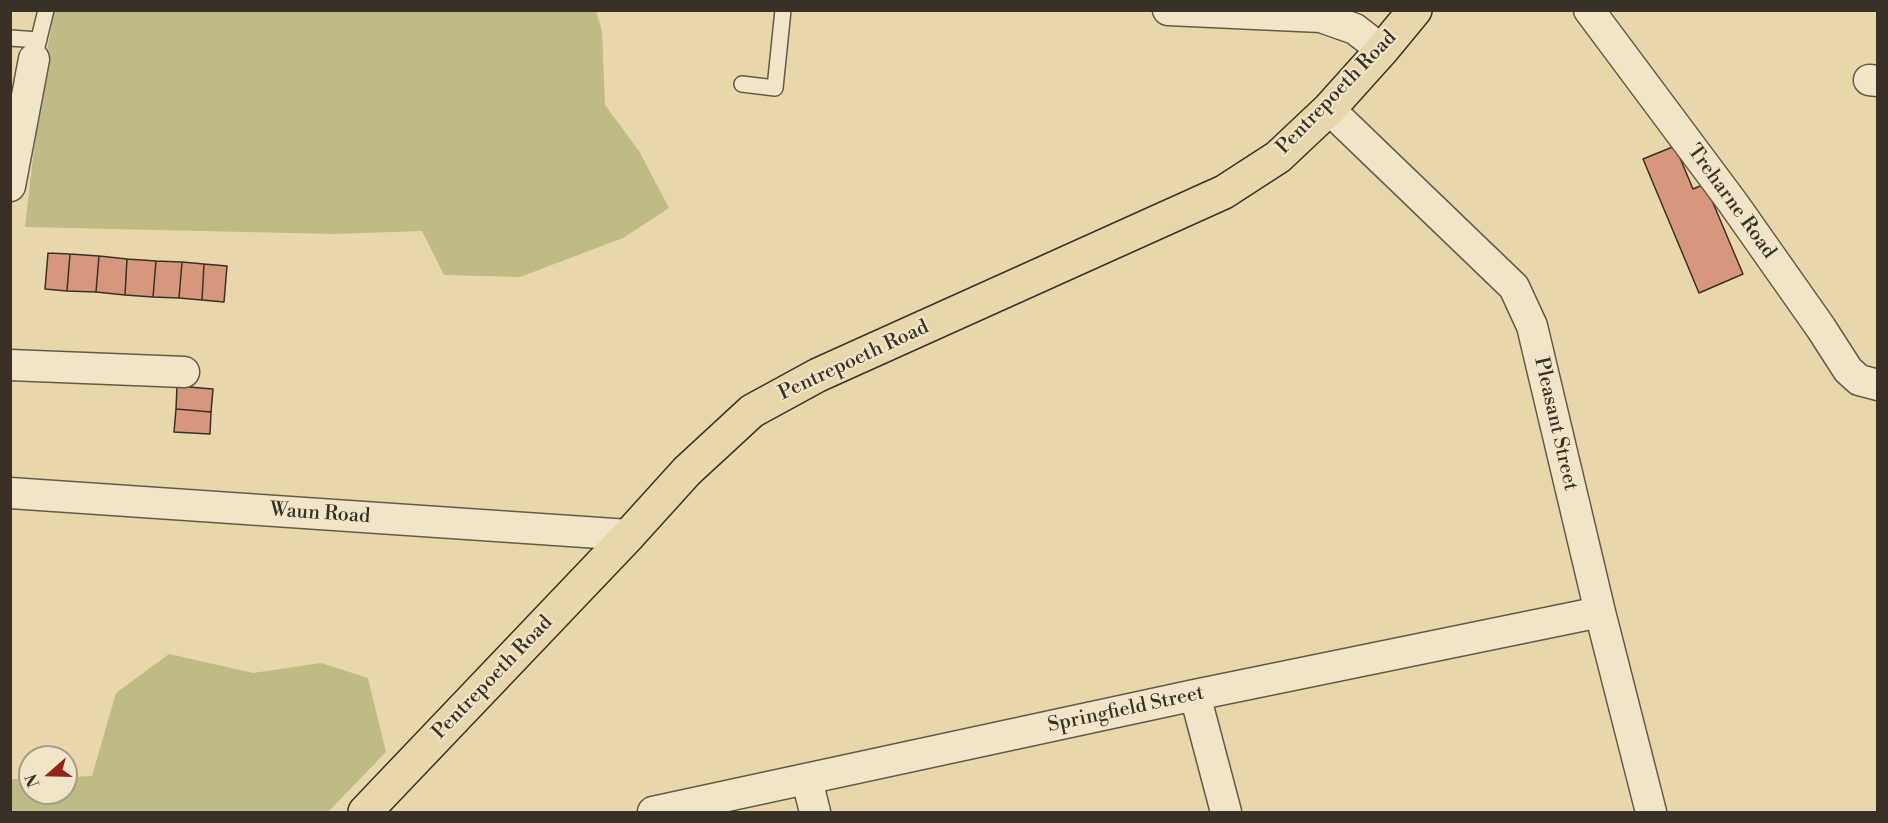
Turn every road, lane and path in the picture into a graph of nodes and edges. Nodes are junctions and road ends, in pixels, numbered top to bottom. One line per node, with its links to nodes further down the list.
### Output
1 (46, 10): 7 (lane)
2 (783, 10): 9 (lane)
3 (1168, 10): 8 (street)
4 (1415, 10): 8 (main road, Pentrepoeth Road)
5 (1589, 10): 14 (street, Treharne Road)
6 (10, 38): 7 (lane)
7 (36, 50): 11 (street)
8 (1382, 50): 10 (main road, Pentrepoeth Road)
9 (742, 84)
10 (1329, 109): 16 (main road, Pentrepoeth Road); 17 (street, Pleasant Street)
11 (12, 167)
12 (10, 365): 13 (street)
13 (184, 372)
14 (1878, 385)
15 (10, 493): 16 (street, Waun Road)
16 (629, 535): 20 (main road, Pentrepoeth Road)
17 (1600, 612): 18 (street, Springfield Street); 24 (street, Pleasant Street)
18 (1196, 695): 19 (street, Springfield Street); 23 (street)
19 (807, 780): 21 (street, Springfield Street); 22 (street)
20 (365, 813)
21 (653, 813)
22 (815, 813)
23 (1226, 813)
24 (1651, 813)

